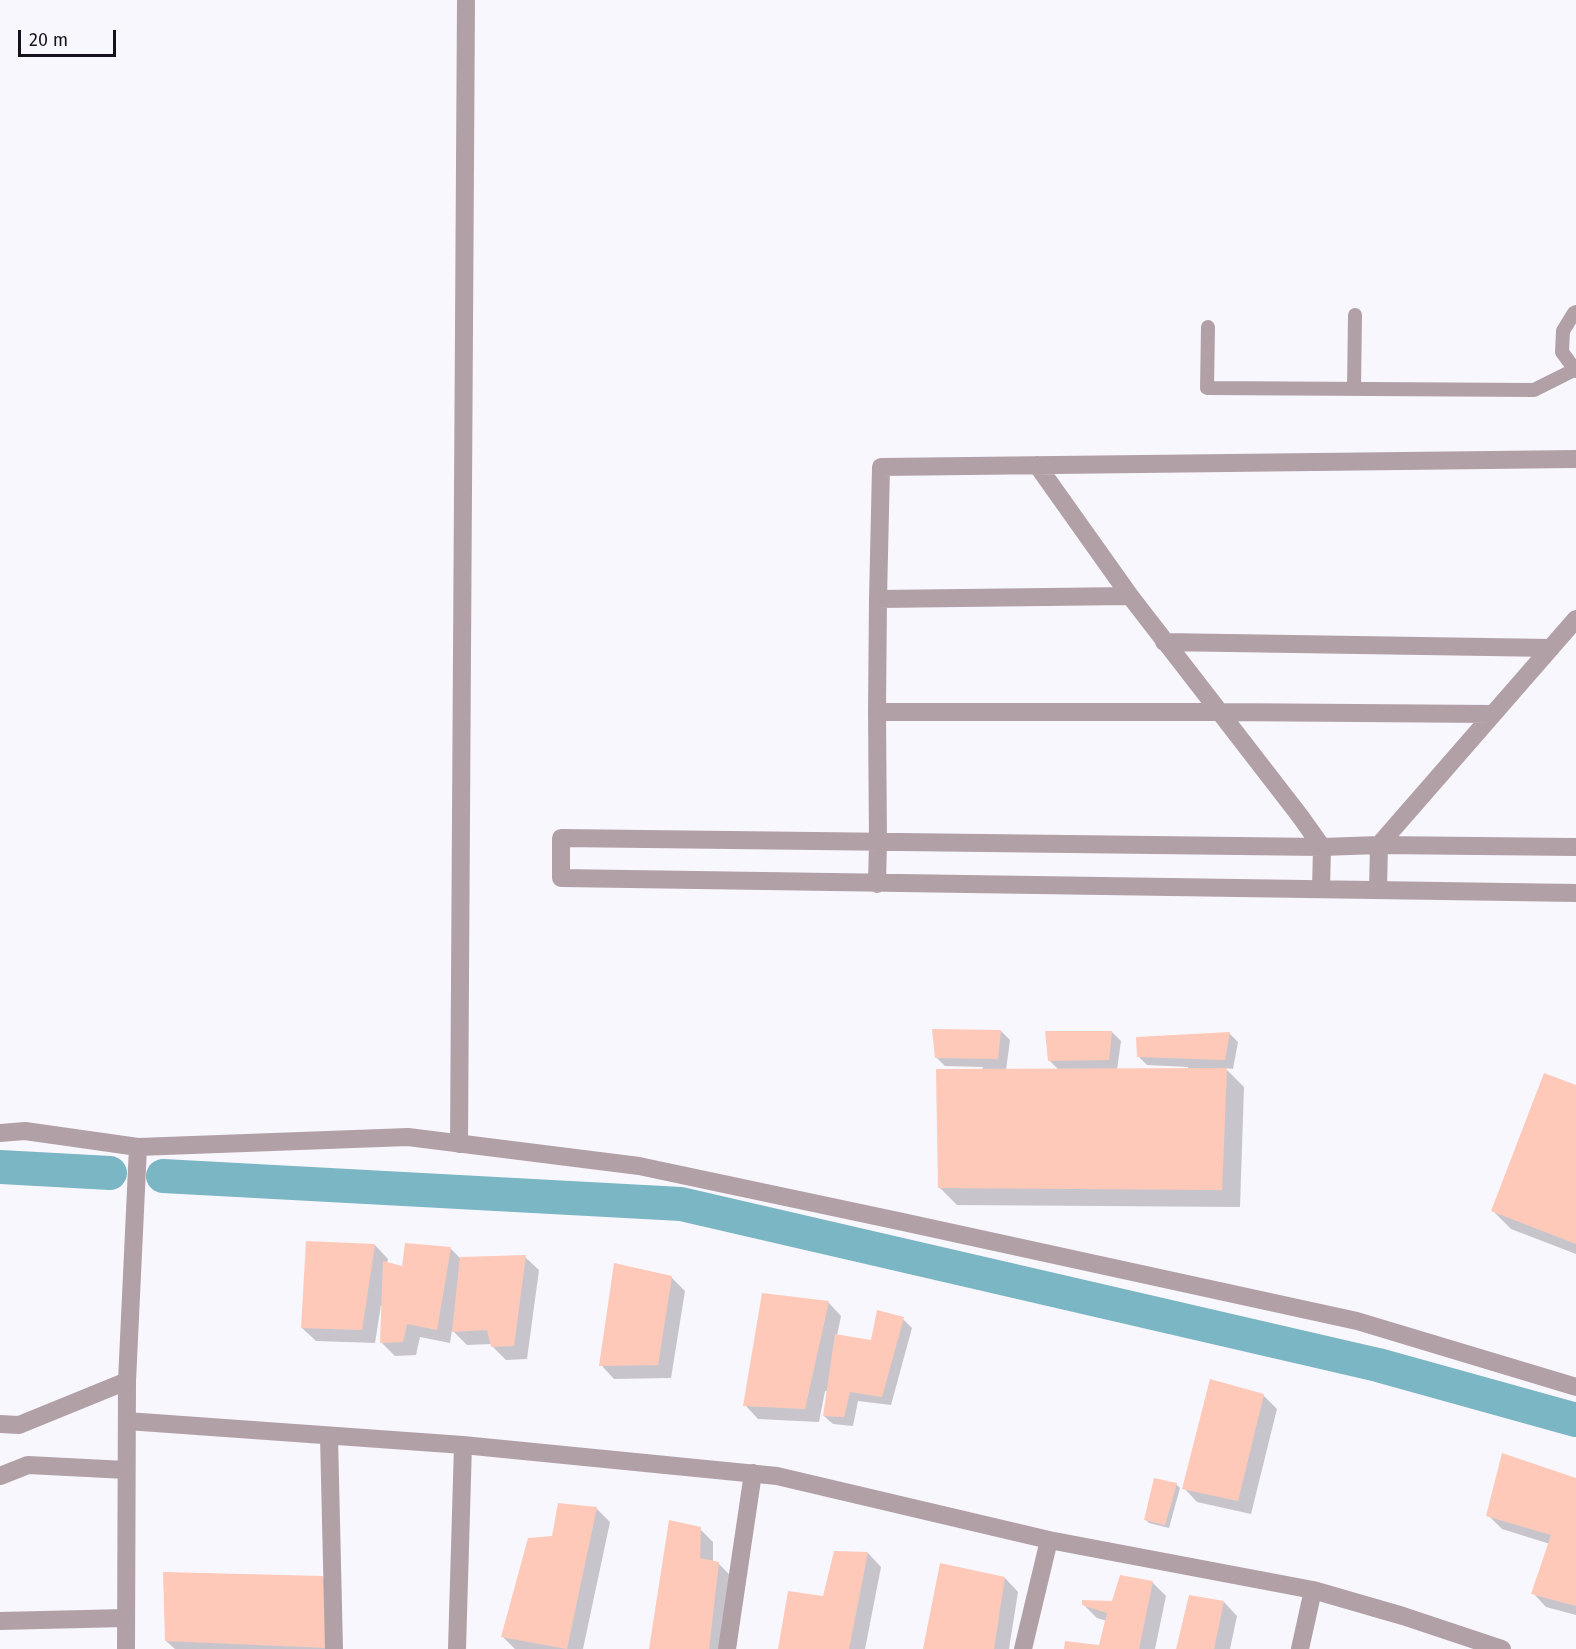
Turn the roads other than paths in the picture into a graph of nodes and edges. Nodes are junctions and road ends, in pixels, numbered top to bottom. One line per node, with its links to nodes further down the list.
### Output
1 (466, 0): 26 (street)
2 (1576, 312): 5 (lane)
3 (1355, 315): 6 (lane)
4 (1209, 327): 6 (lane)
5 (1575, 370): 6 (lane)
6 (1354, 389)
7 (1576, 459): 8 (street)
8 (1037, 465): 9 (street); 10 (street)
9 (1130, 596): 10 (street); 12 (street)
10 (878, 599): 14 (street)
11 (1576, 619): 13 (street)
12 (1164, 642): 13 (street); 15 (street)
13 (1551, 648): 16 (street)
14 (877, 712): 15 (street); 17 (street)
15 (1219, 712): 16 (street); 19 (street)
16 (1493, 714): 18 (street)
17 (878, 842): 19 (street); 21 (street); 21 (street)
18 (1379, 845): 19 (street); 20 (street); 23 (street)
19 (1322, 847): 22 (street)
20 (1576, 847)
21 (877, 884): 22 (street)
22 (1321, 889): 23 (street)
23 (1378, 890): 24 (street)
24 (1576, 893)
25 (0, 1133): 27 (street)
26 (459, 1144): 27 (street); 29 (street)
27 (138, 1147): 28 (street)
28 (127, 1381): 30 (street); 31 (street)
29 (1576, 1387)
30 (127, 1421): 32 (street); 34 (street)
31 (0, 1424)
32 (329, 1436): 33 (street); 42 (street)
33 (463, 1445): 35 (street); 43 (street)
34 (126, 1470): 36 (street); 39 (street)
35 (753, 1473): 37 (street); 44 (street)
36 (0, 1476)
37 (1049, 1540): 38 (street); 45 (street)
38 (1313, 1590): 46 (street); 47 (street)
39 (125, 1618): 40 (street); 41 (street)
40 (0, 1621)
41 (126, 1649)
42 (334, 1649)
43 (457, 1649)
44 (727, 1649)
45 (1023, 1649)
46 (1300, 1649)
47 (1502, 1649)

